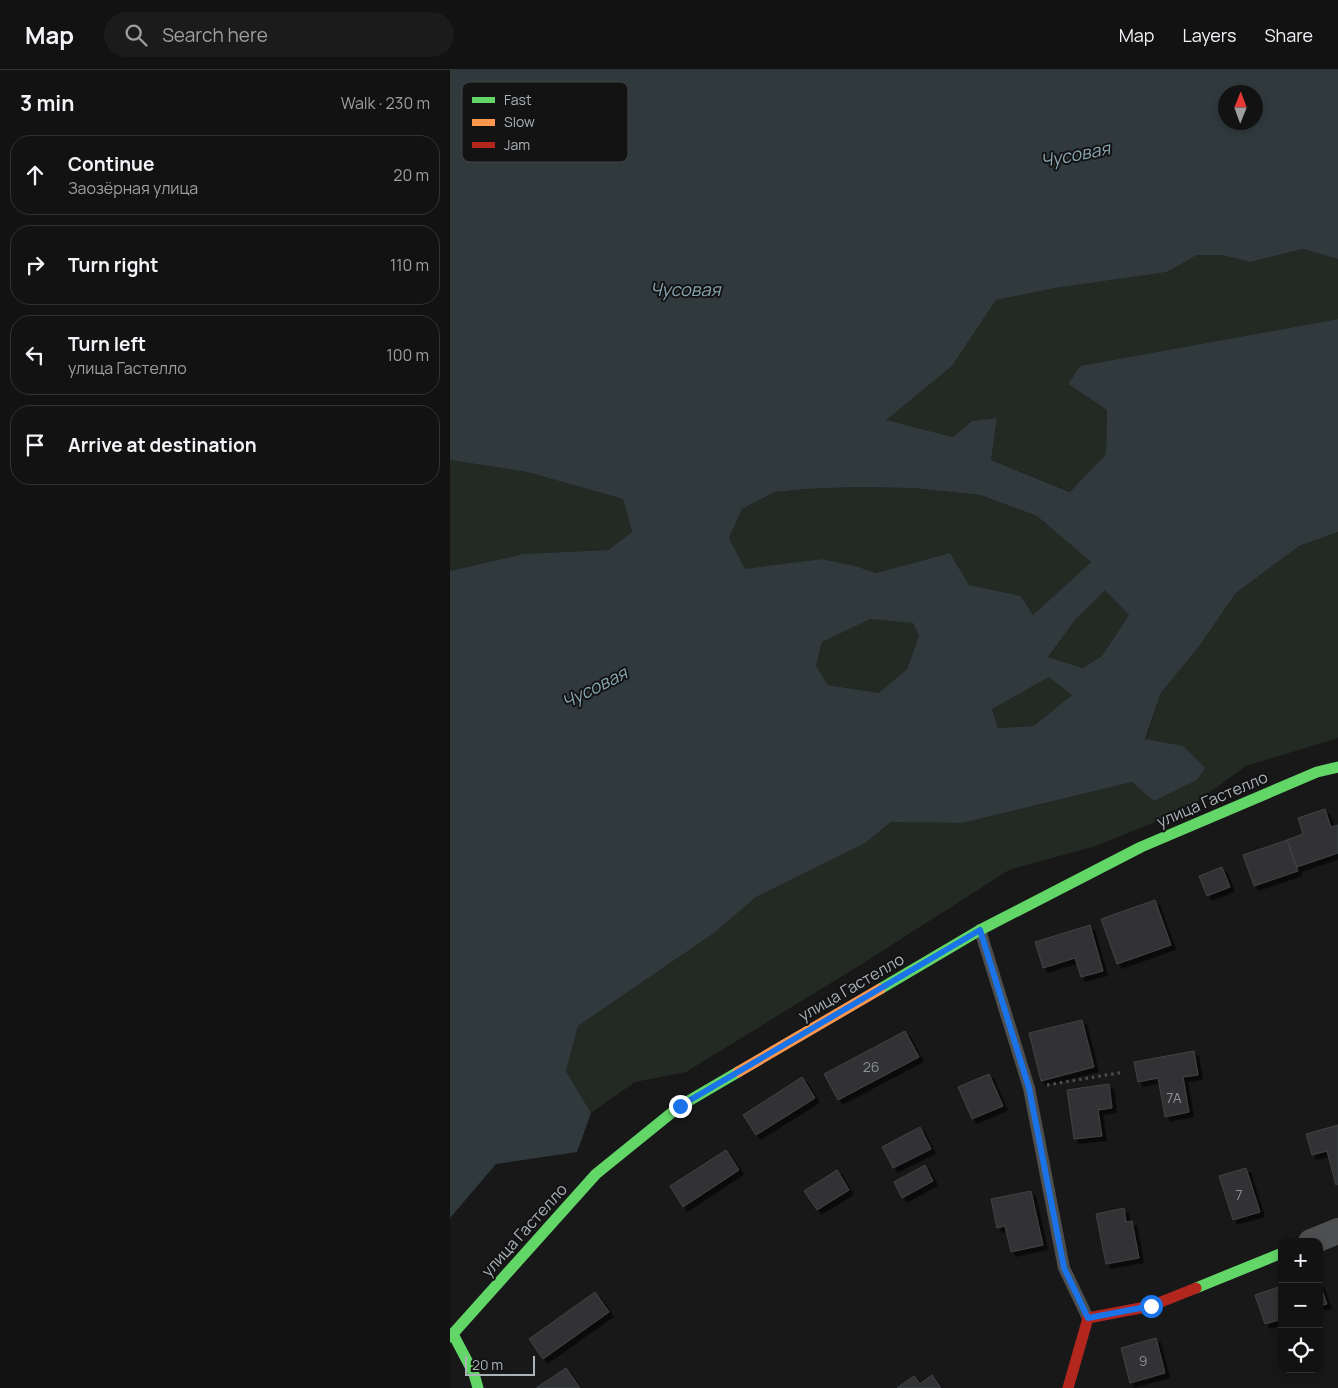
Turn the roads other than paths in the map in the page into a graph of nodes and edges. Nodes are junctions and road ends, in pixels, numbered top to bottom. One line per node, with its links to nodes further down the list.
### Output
1 (1338, 767): 2 (street, улица Гастелло)
2 (980, 930): 6 (lane); 7 (street, улица Гастелло)
3 (1338, 1231): 4 (street)
4 (1321, 1238)
5 (1278, 1255): 6 (street)
6 (1088, 1318): 9 (street)
7 (451, 1335): 8 (street)
8 (478, 1388)
9 (1068, 1388)

